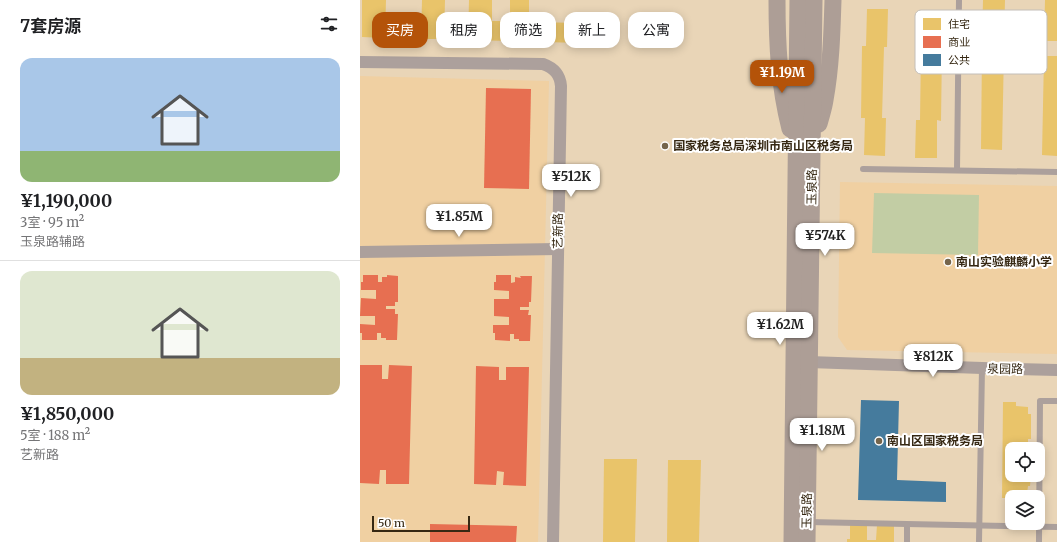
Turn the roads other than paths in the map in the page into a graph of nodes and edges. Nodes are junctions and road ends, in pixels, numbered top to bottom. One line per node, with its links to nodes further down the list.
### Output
1 (777, 0): 9 (street)
2 (798, 0): 9 (street, 玉泉路)
3 (814, 0): 9 (street, 玉泉路)
4 (833, 0): 9 (street)
5 (959, 0): 6 (lane)
6 (959, 10)
7 (360, 62): 13 (street, 艺新路)
8 (958, 74): 11 (lane)
9 (804, 151): 15 (street, 玉泉路); 28 (street, 玉泉路)
10 (862, 169): 11 (lane)
11 (957, 170): 12 (lane)
12 (1057, 172)
13 (558, 249): 14 (street); 27 (street, 艺新路)
14 (360, 252)
15 (809, 362): 16 (street, 泉园路); 20 (street, 玉泉路)
16 (982, 368): 17 (street, 泉园路); 22 (lane)
17 (1057, 370)
18 (1057, 401): 19 (lane)
19 (1039, 490)
20 (807, 522): 21 (lane); 29 (street, 玉泉路)
21 (907, 525): 22 (lane); 30 (lane)
22 (980, 526): 23 (lane); 31 (lane)
23 (1005, 526)
24 (1045, 527): 25 (lane)
25 (1057, 527)
26 (1039, 530): 32 (lane)
27 (553, 542)
28 (792, 542)
29 (807, 542)
30 (907, 542)
31 (979, 542)
32 (1039, 542)

